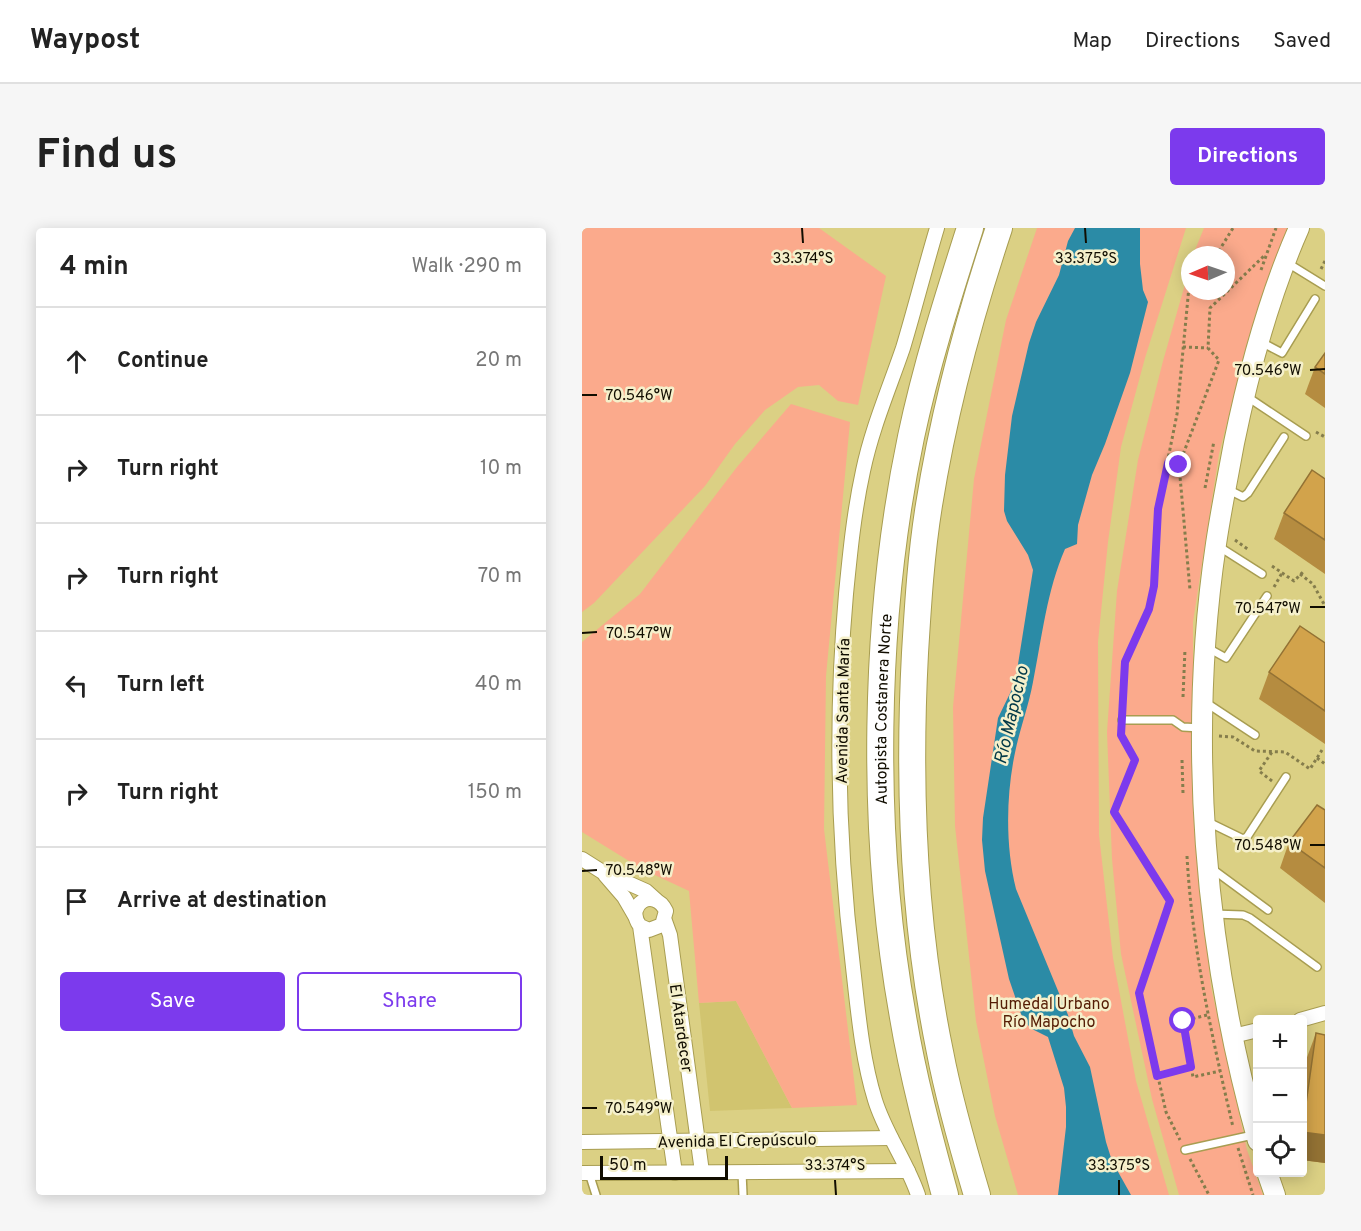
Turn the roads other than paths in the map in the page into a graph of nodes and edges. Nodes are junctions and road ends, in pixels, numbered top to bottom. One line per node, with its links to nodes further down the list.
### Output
1 (937, 228): 37 (street, Avenida Santa María)
2 (970, 228): 52 (highway, Autopista Costanera Norte)
3 (999, 228): 53 (highway, Autopista Costanera Norte)
4 (1299, 228): 5 (street)
5 (1285, 262): 6 (lane); 8 (street)
6 (1325, 286)
7 (1315, 299): 8 (lane)
8 (1260, 341): 9 (street)
9 (1245, 395): 11 (lane); 12 (street)
10 (1284, 436): 12 (lane)
11 (1306, 436)
12 (1225, 488): 13 (street)
13 (1215, 544): 14 (lane); 16 (street)
14 (1262, 574)
15 (1267, 596): 16 (lane)
16 (1205, 647): 17 (street)
17 (1208, 703): 19 (street); 20 (lane)
18 (1122, 720): 19 (lane)
19 (1203, 728): 22 (street)
20 (1256, 735)
21 (1286, 777): 22 (lane)
22 (1205, 820): 24 (street)
23 (582, 859): 25 (street)
24 (1209, 867): 27 (lane); 28 (street)
25 (602, 871): 26 (street); 29 (street)
26 (656, 900): 29 (street); 30 (street)
27 (1268, 910)
28 (1213, 914): 31 (lane); 35 (street)
29 (637, 921): 30 (street); 40 (street, El Atardecer)
30 (665, 921): 39 (street, El Atardecer)
31 (1317, 966)
32 (1325, 1013): 33 (street)
33 (1307, 1018)
34 (1253, 1031): 35 (street)
35 (1233, 1036): 36 (street)
36 (1253, 1124)
37 (891, 1138): 39 (street, Avenida El Crepúsculo); 43 (street, Avenida Santa María)
38 (1253, 1138): 42 (lane)
39 (698, 1140): 40 (street, Avenida El Crepúsculo); 44 (street, El Atardecer)
40 (671, 1141): 41 (street, Avenida El Crepúsculo); 47 (street, El Atardecer)
41 (582, 1142)
42 (1185, 1150)
43 (908, 1171): 45 (street, Avenida El Crepúsculo); 51 (street, Avenida Santa María)
44 (702, 1172): 45 (street, Avenida El Crepúsculo); 47 (street, Avenida El Crepúsculo)
45 (742, 1172): 50 (lane)
46 (586, 1173): 47 (street, Avenida El Crepúsculo); 49 (lane)
47 (675, 1173)
48 (1268, 1177): 54 (street)
49 (596, 1195)
50 (742, 1195)
51 (918, 1195)
52 (945, 1195)
53 (977, 1195)
54 (1275, 1195)

